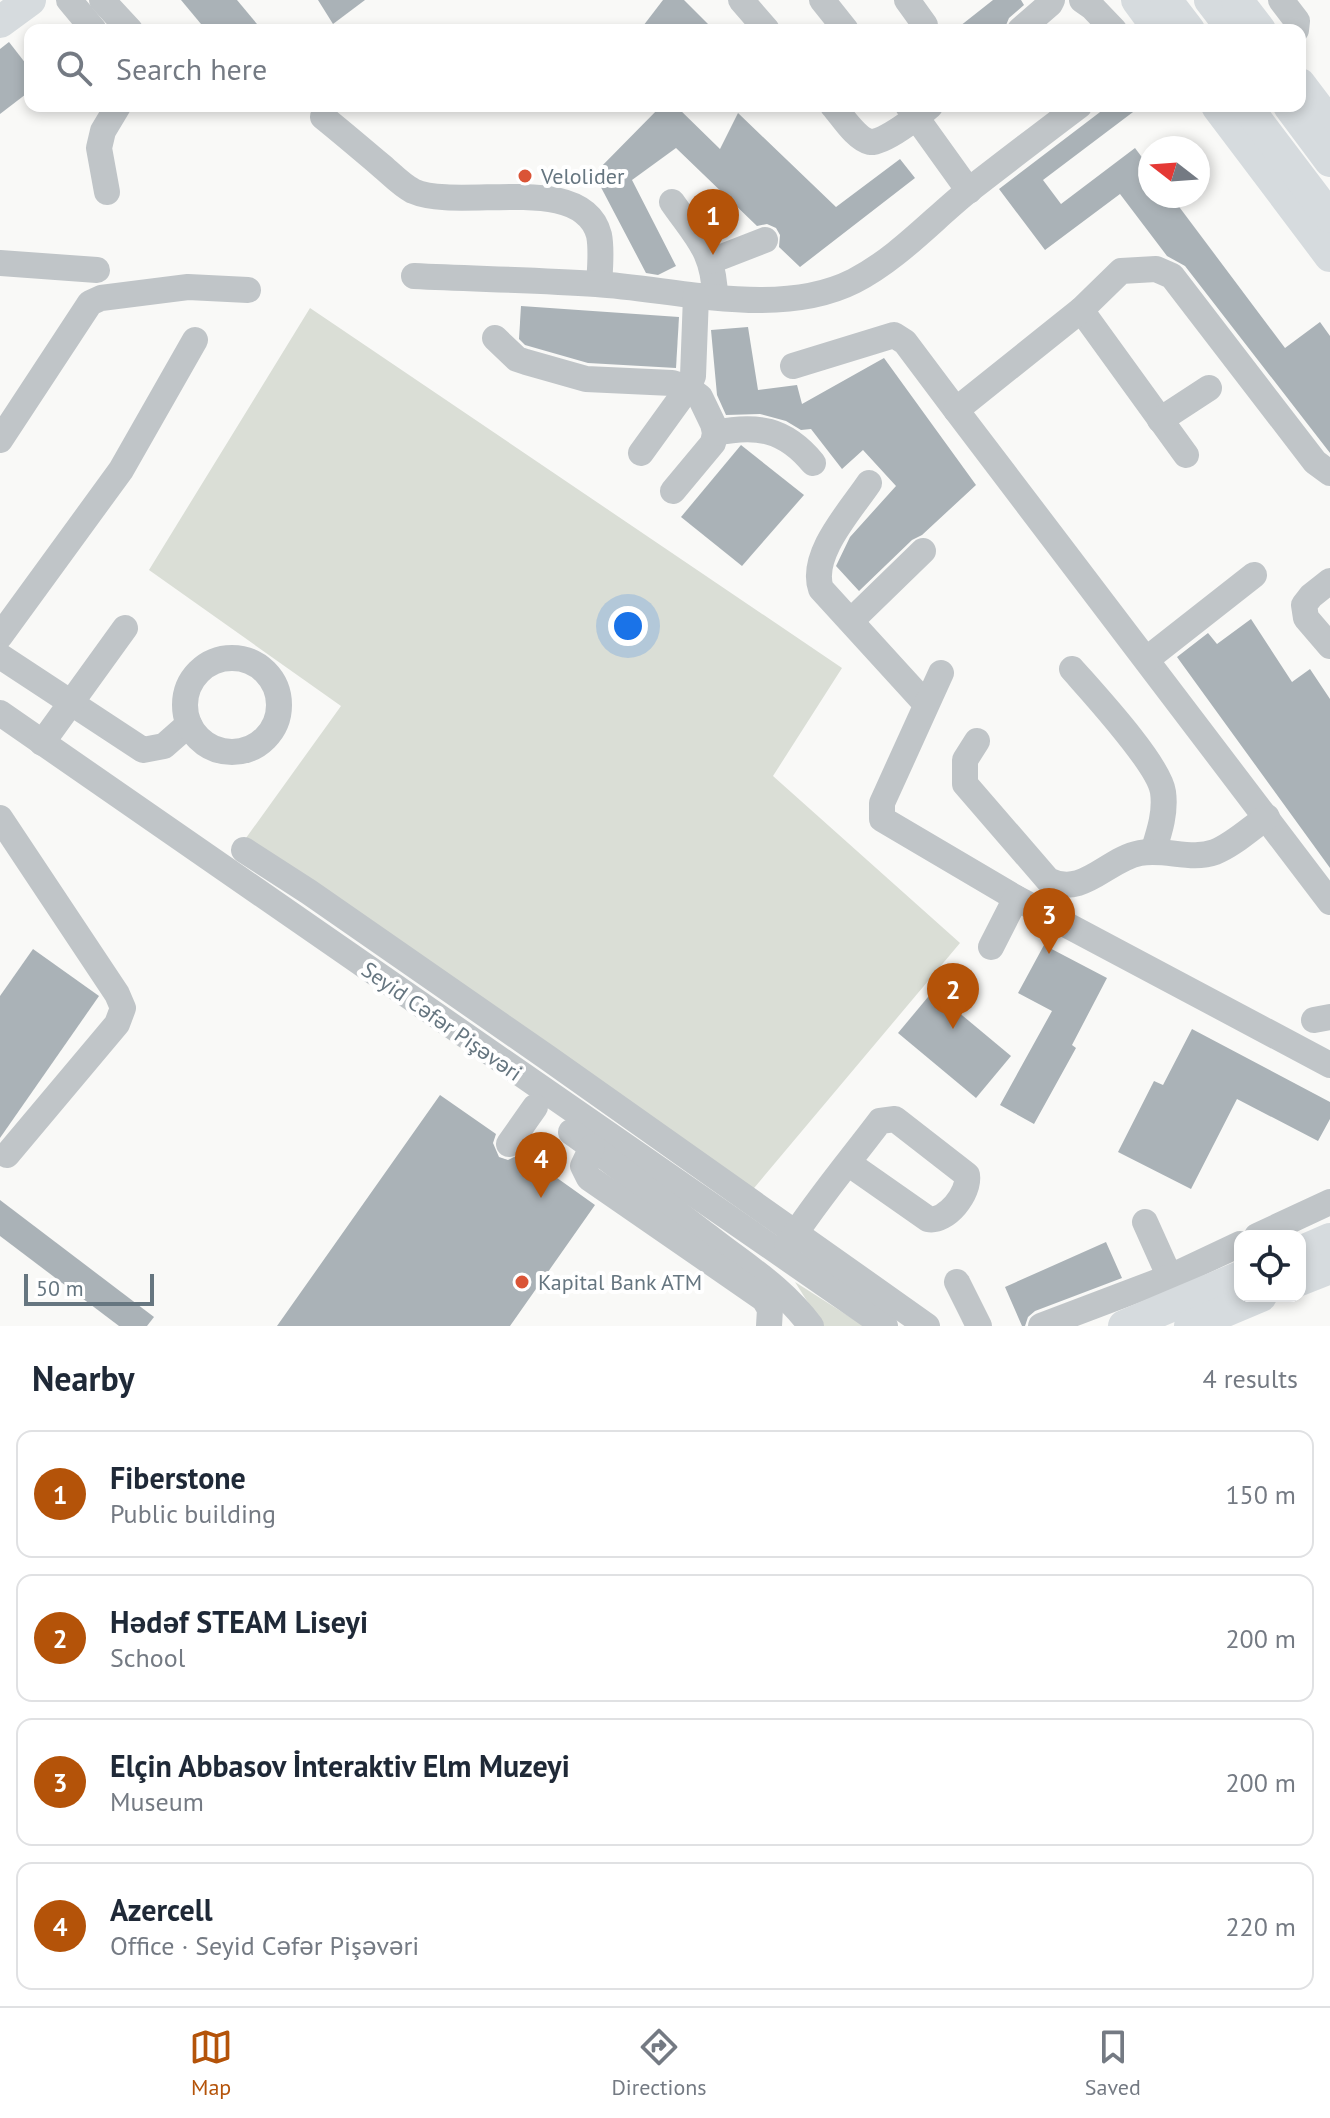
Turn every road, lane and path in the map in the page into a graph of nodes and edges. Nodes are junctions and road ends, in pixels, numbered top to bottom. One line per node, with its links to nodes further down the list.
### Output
1 (30, 0): 13 (main road)
2 (69, 0): 15 (street)
3 (102, 0): 16 (street)
4 (741, 0): 17 (street)
5 (822, 0): 18 (street)
6 (907, 0): 19 (street)
7 (1053, 0): 20 (street)
8 (1082, 0): 21 (street)
9 (1137, 0): 22 (main road)
10 (1166, 0): 23 (main road)
11 (1210, 0): 14 (main road)
12 (1281, 0): 24 (street)
13 (0, 22)
14 (1249, 23)
15 (89, 24)
16 (124, 24)
17 (762, 24)
18 (841, 24)
19 (924, 24)
20 (1027, 24)
21 (1108, 24)
22 (1155, 24)
23 (1184, 24)
24 (1297, 24)
25 (1306, 92): 35 (main road)
26 (114, 112): 38 (street)
27 (838, 112): 28 (street)
28 (915, 112)
29 (919, 112): 37 (street)
30 (1071, 112): 37 (street)
31 (1222, 112): 42 (main road)
32 (1251, 112): 40 (main road)
33 (1293, 112): 36 (main road)
34 (323, 117): 47 (street)
35 (1330, 124)
36 (1330, 161)
37 (969, 191): 49 (street)
38 (107, 192)
39 (672, 202): 43 (street)
40 (1330, 217)
41 (765, 240): 43 (street)
42 (1330, 256)
43 (711, 261): 49 (street)
44 (0, 263): 45 (street)
45 (97, 270)
46 (414, 276): 47 (street)
47 (599, 284): 49 (street)
48 (248, 290): 59 (street)
49 (705, 297): 54 (street)
50 (1081, 310): 56 (street); 57 (street); 63 (street)
51 (495, 338): 54 (street)
52 (195, 340): 71 (street)
53 (793, 366): 56 (street)
54 (688, 388): 58 (street); 60 (street)
55 (1209, 388): 57 (street)
56 (956, 410): 74 (street)
57 (1160, 420): 61 (street)
58 (715, 433): 62 (street); 65 (street)
59 (0, 440)
60 (641, 453)
61 (1186, 455)
62 (813, 463)
63 (1330, 473)
64 (869, 483): 69 (street)
65 (673, 491)
66 (923, 551): 69 (street)
67 (1254, 575): 74 (street)
68 (1330, 581): 72 (street)
69 (852, 620): 77 (street)
70 (125, 628): 78 (street)
71 (0, 636)
72 (1330, 646)
73 (0, 656): 78 (street)
74 (1147, 659): 84 (street)
75 (1072, 669): 87 (street)
76 (941, 673): 77 (street)
77 (925, 703): 89 (street)
78 (70, 704): 80 (street); 83 (street)
79 (0, 713): 83 (street, Seyid Cəfər Pişəvəri)
80 (189, 724)
81 (0, 734): 94 (street, Seyid Cəfər Pişəvəri)
82 (977, 741): 87 (street)
83 (42, 743): 91 (street, Seyid Cəfər Pişəvəri)
84 (1267, 817): 87 (street); 90 (street)
85 (0, 818): 97 (street)
86 (244, 850): 88 (street)
87 (1153, 852)
88 (309, 892): 91 (street); 104 (street)
89 (1016, 898): 92 (street); 93 (street)
90 (1330, 902)
91 (292, 917): 101 (street, Seyid Cəfər Pişəvəri)
92 (991, 947)
93 (1330, 1065)
94 (535, 1107): 95 (street); 96 (street, Seyid Cəfər Pişəvəri)
95 (509, 1144)
96 (592, 1147): 101 (street, Seyid Cəfər Pişəvəri); 113 (street)
97 (7, 1155)
98 (848, 1163): 104 (street)
99 (1330, 1202): 102 (street)
100 (1145, 1222): 112 (street)
101 (718, 1228): 104 (street, Seyid Cəfər Pişəvəri); 114 (street, Seyid Cəfər Pişəvəri)
102 (1270, 1230)
103 (1330, 1239): 105 (main road)
104 (788, 1244): 115 (street, Seyid Cəfər Pişəvəri); 116 (street)
105 (1306, 1249)
106 (1234, 1253): 112 (street)
107 (1330, 1268): 108 (main road)
108 (1306, 1278)
109 (1234, 1281): 112 (main road)
110 (957, 1282): 117 (street)
111 (1234, 1301): 112 (main road)
112 (1196, 1309): 118 (street); 119 (main road)
113 (769, 1326)
114 (811, 1326)
115 (885, 1326)
116 (927, 1326)
117 (979, 1326)
118 (1041, 1326)
119 (1124, 1326)

